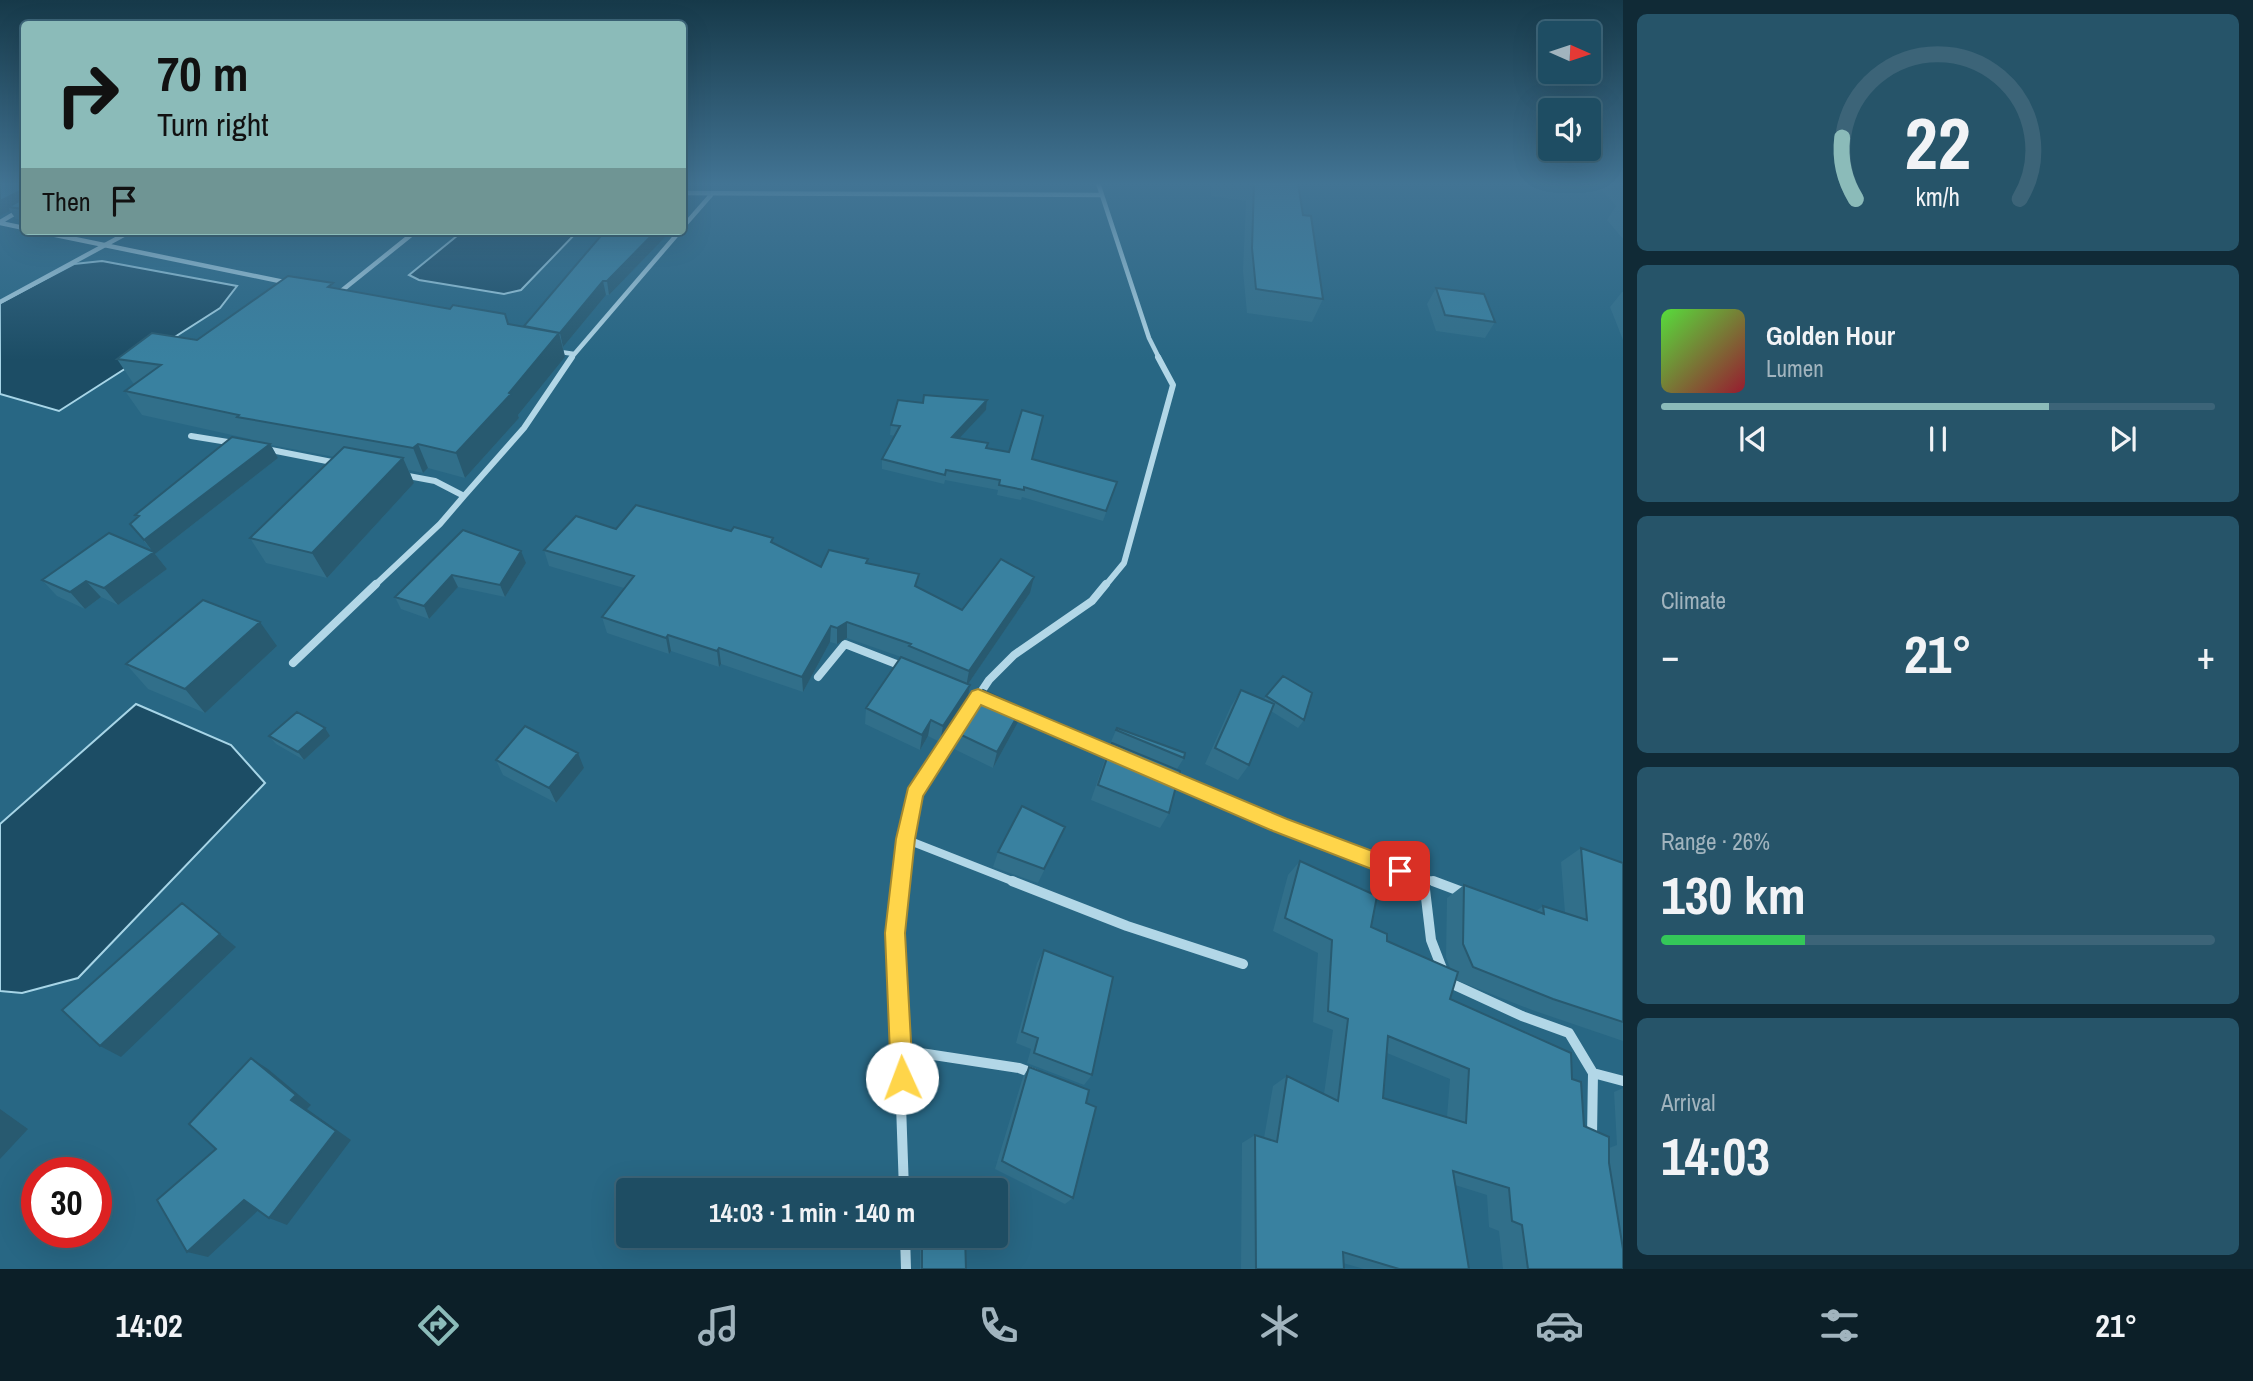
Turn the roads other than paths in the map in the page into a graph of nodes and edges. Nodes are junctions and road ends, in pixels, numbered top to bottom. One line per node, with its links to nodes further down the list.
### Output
1 (85, 242): 6 (street)
2 (113, 242): 6 (street)
3 (402, 242): 9 (street)
4 (670, 242): 13 (street)
5 (1118, 242): 24 (street)
6 (106, 247): 7 (street); 11 (street)
7 (295, 284)
8 (329, 290): 9 (street)
9 (340, 292): 10 (street)
10 (350, 294)
11 (0, 302)
12 (551, 350): 13 (street)
13 (574, 354): 19 (street)
14 (191, 436): 15 (street)
15 (239, 444)
16 (263, 448): 17 (street)
17 (351, 466)
18 (400, 474): 19 (street)
19 (464, 496): 20 (street)
20 (293, 663)
21 (917, 672): 22 (street)
22 (818, 677)
23 (966, 691): 24 (street)
24 (978, 696): 25 (street); 29 (street)
25 (991, 701)
26 (1003, 707): 27 (street)
27 (1129, 761)
28 (1154, 771): 30 (street)
29 (905, 839): 32 (street); 33 (street)
30 (1424, 880): 31 (street); 34 (street)
31 (1475, 896)
32 (1243, 964)
33 (901, 1051): 35 (street); 38 (street)
34 (1593, 1073): 36 (street); 37 (street)
35 (1045, 1078)
36 (1623, 1081)
37 (1592, 1142)
38 (904, 1178)
39 (905, 1248): 40 (street)
40 (906, 1269)

